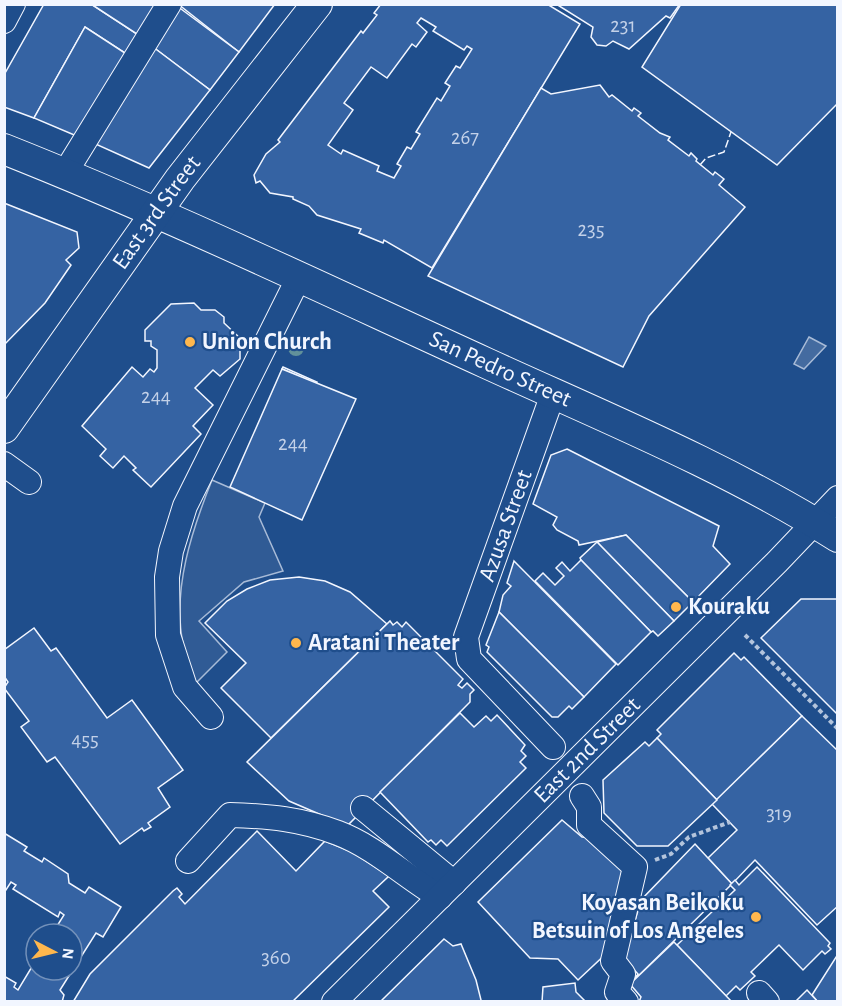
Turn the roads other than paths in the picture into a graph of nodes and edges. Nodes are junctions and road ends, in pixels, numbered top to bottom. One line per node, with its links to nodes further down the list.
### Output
1 (13, 4): 4 (street)
2 (169, 4): 6 (street)
3 (317, 4): 7 (main road, East 3rd Street)
4 (4, 21)
5 (4, 149): 6 (main road, San Pedro Street)
6 (65, 173): 7 (main road, San Pedro Street)
7 (157, 213): 8 (main road, San Pedro Street); 10 (main road, East 3rd Street)
8 (299, 277): 9 (main road, San Pedro Street); 15 (street)
9 (553, 394): 14 (main road, San Pedro Street); 16 (street, Azusa Street)
10 (4, 428)
11 (4, 464): 12 (street)
12 (29, 482)
13 (837, 498): 14 (street, East 2nd Street)
14 (826, 529): 20 (street, East 2nd Street)
15 (211, 717)
16 (553, 747)
17 (582, 796): 22 (street)
18 (363, 808): 20 (street)
19 (188, 861): 20 (street)
20 (447, 890): 21 (street, East 2nd Street)
21 (334, 1002)
22 (626, 1002)

